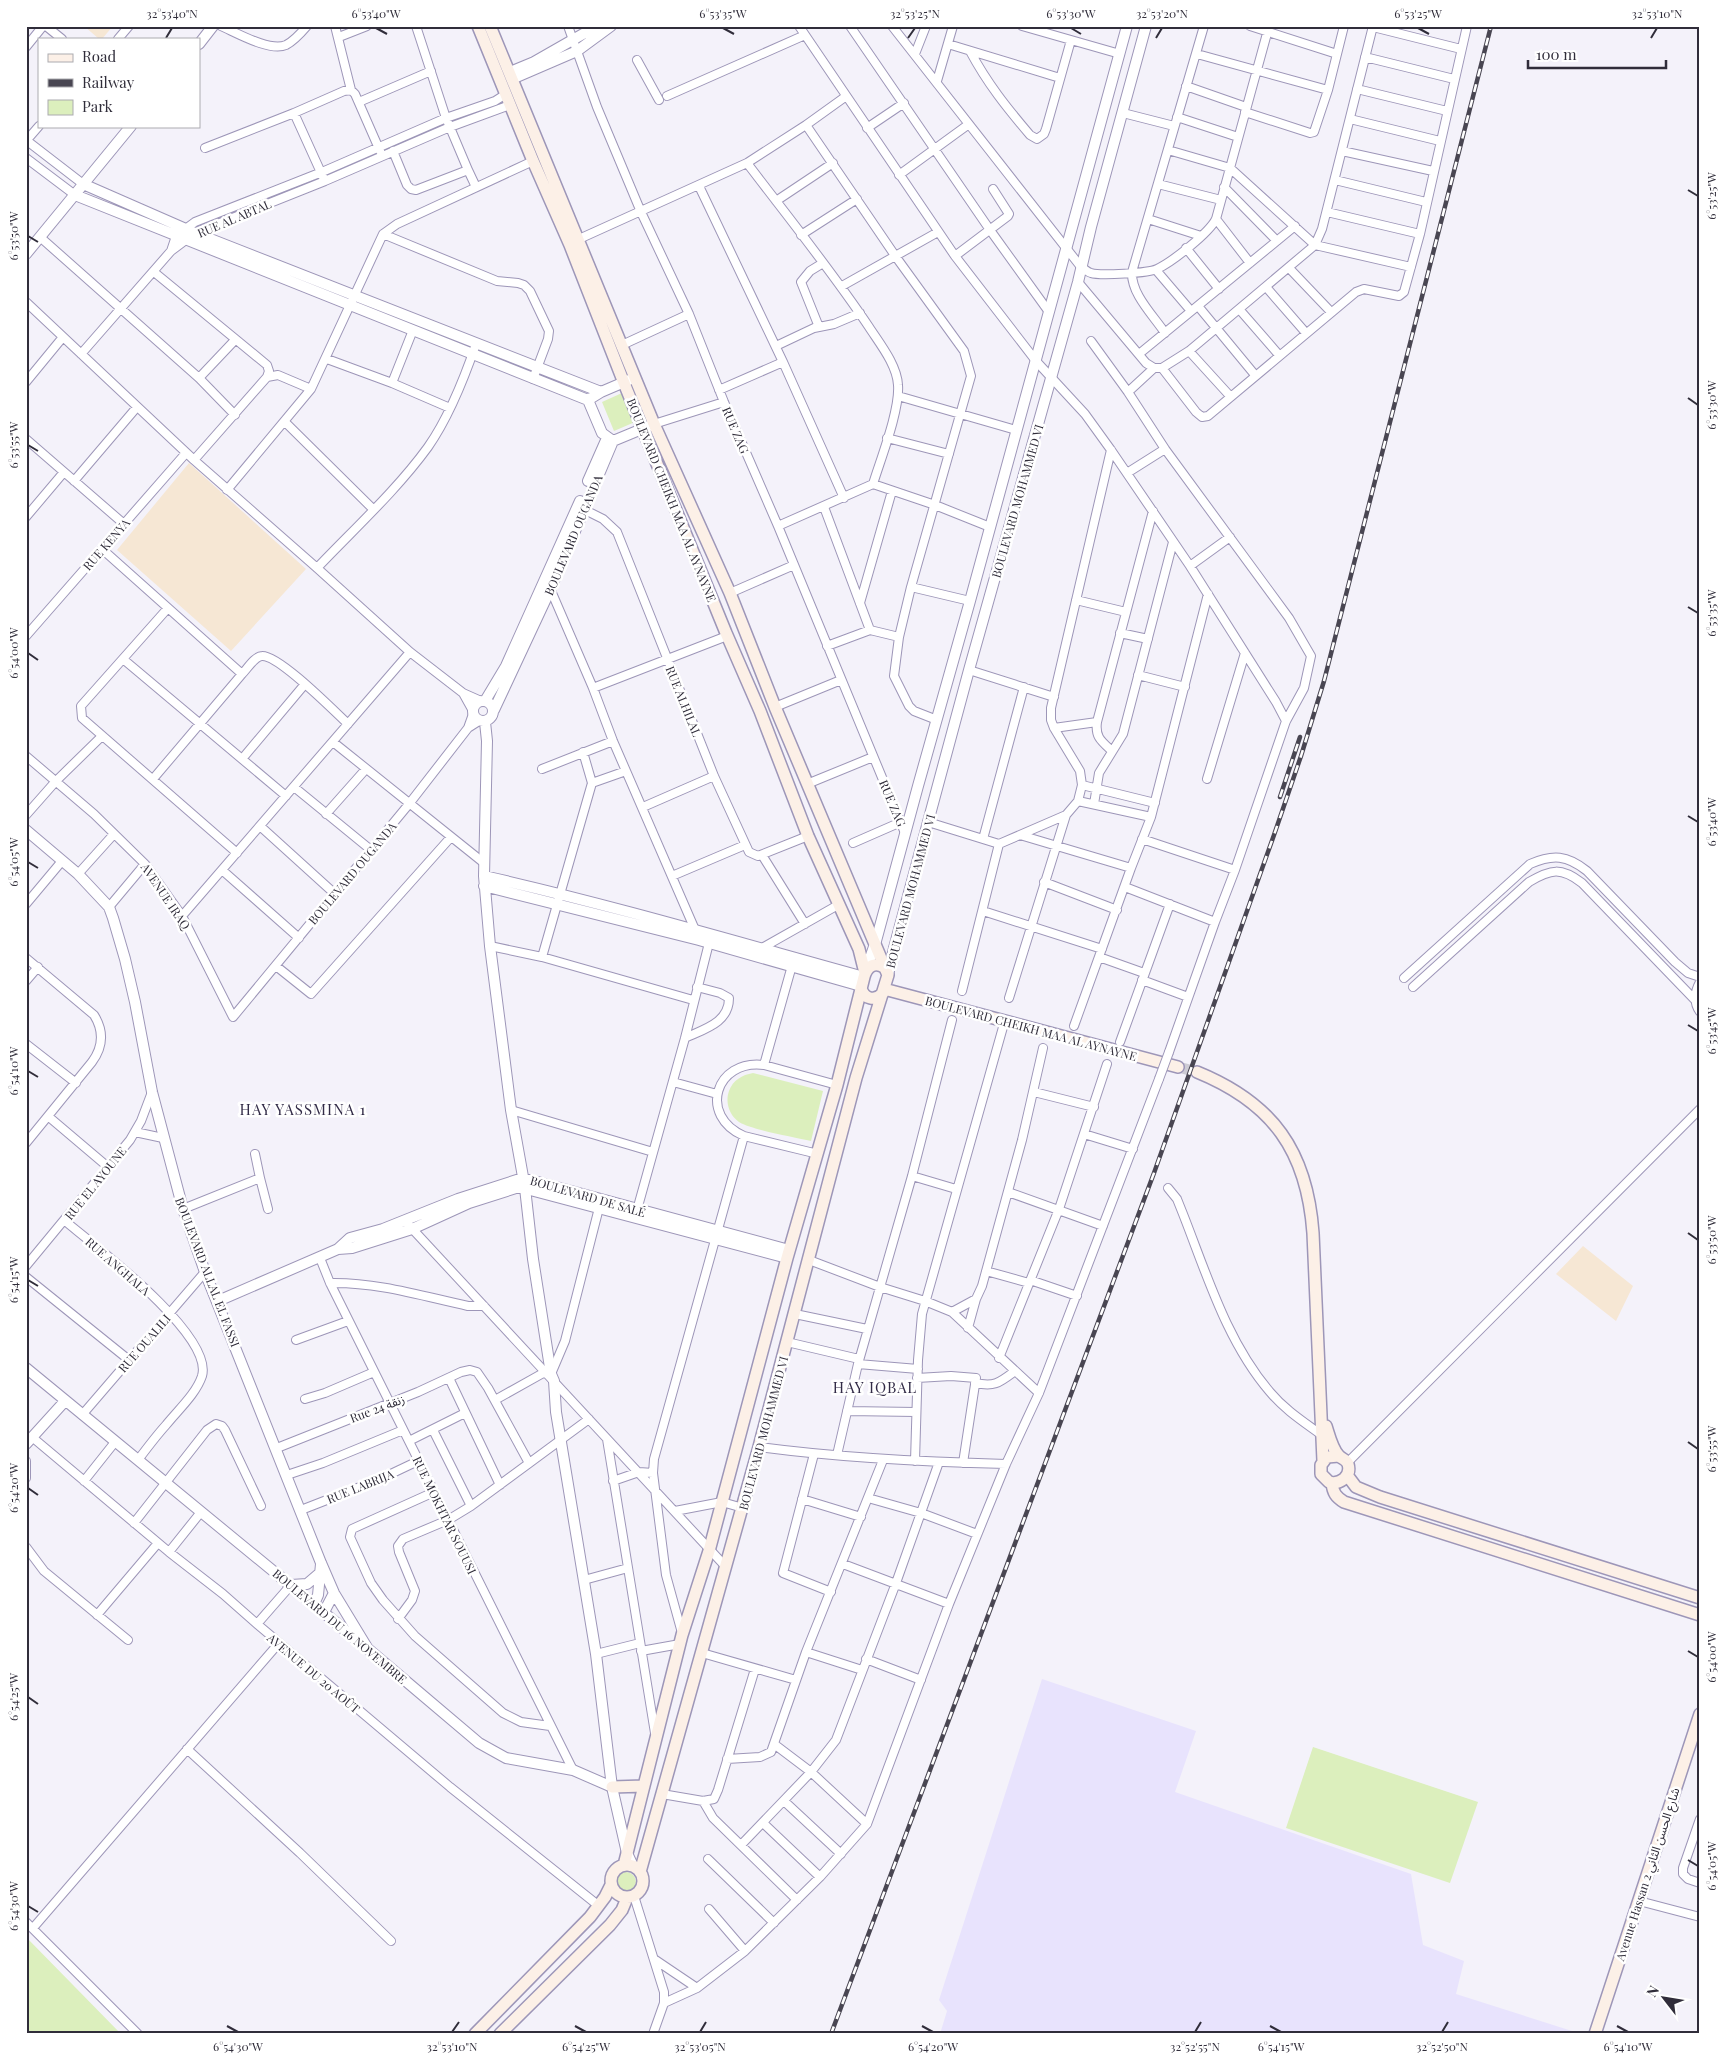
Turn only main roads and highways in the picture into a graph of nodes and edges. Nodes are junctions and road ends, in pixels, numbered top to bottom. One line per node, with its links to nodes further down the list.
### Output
1 (478, 26): 3 (main road, BOULEVARD CHEIKH MAA AL AYNAYNE)
2 (490, 26): 3 (main road, BOULEVARD CHEIKH MAA AL AYNAYNE)
3 (649, 426): 4 (main road, BOULEVARD CHEIKH MAA AL AYNAYNE); 5 (main road, BOULEVARD CHEIKH MAA AL AYNAYNE)
4 (887, 972): 5 (main road); 6 (main road, BOULEVARD MOHAMMED VI)
5 (864, 979): 6 (main road, BOULEVARD CHEIKH MAA AL AYNAYNE); 20 (main road, BOULEVARD MOHAMMED VI)
6 (884, 991): 7 (main road, BOULEVARD CHEIKH MAA AL AYNAYNE); 22 (main road, BOULEVARD MOHAMMED VI)
7 (1178, 1067)
8 (1197, 1072): 9 (main road)
9 (1322, 1417): 10 (main road); 11 (main road)
10 (1323, 1461): 11 (main road); 12 (main road)
11 (1344, 1465): 12 (main road); 13 (main road)
12 (1332, 1483): 14 (main road)
13 (1380, 1497): 14 (main road); 15 (main road)
14 (1375, 1512): 16 (main road)
15 (1501, 1536): 16 (main road); 17 (main road)
16 (1496, 1551): 18 (main road)
17 (1700, 1598)
18 (1700, 1615)
19 (1700, 1714): 27 (main road, Avenue Hassan 2 شارع الحسن الثاني)
20 (644, 1786): 21 (main road); 22 (main road, BOULEVARD MOHAMMED VI)
21 (612, 1787)
22 (633, 1868): 23 (main road); 24 (main road)
23 (611, 1885): 24 (main road); 25 (main road)
24 (631, 1897): 26 (main road)
25 (475, 2034)
26 (500, 2034)
27 (1596, 2034)

